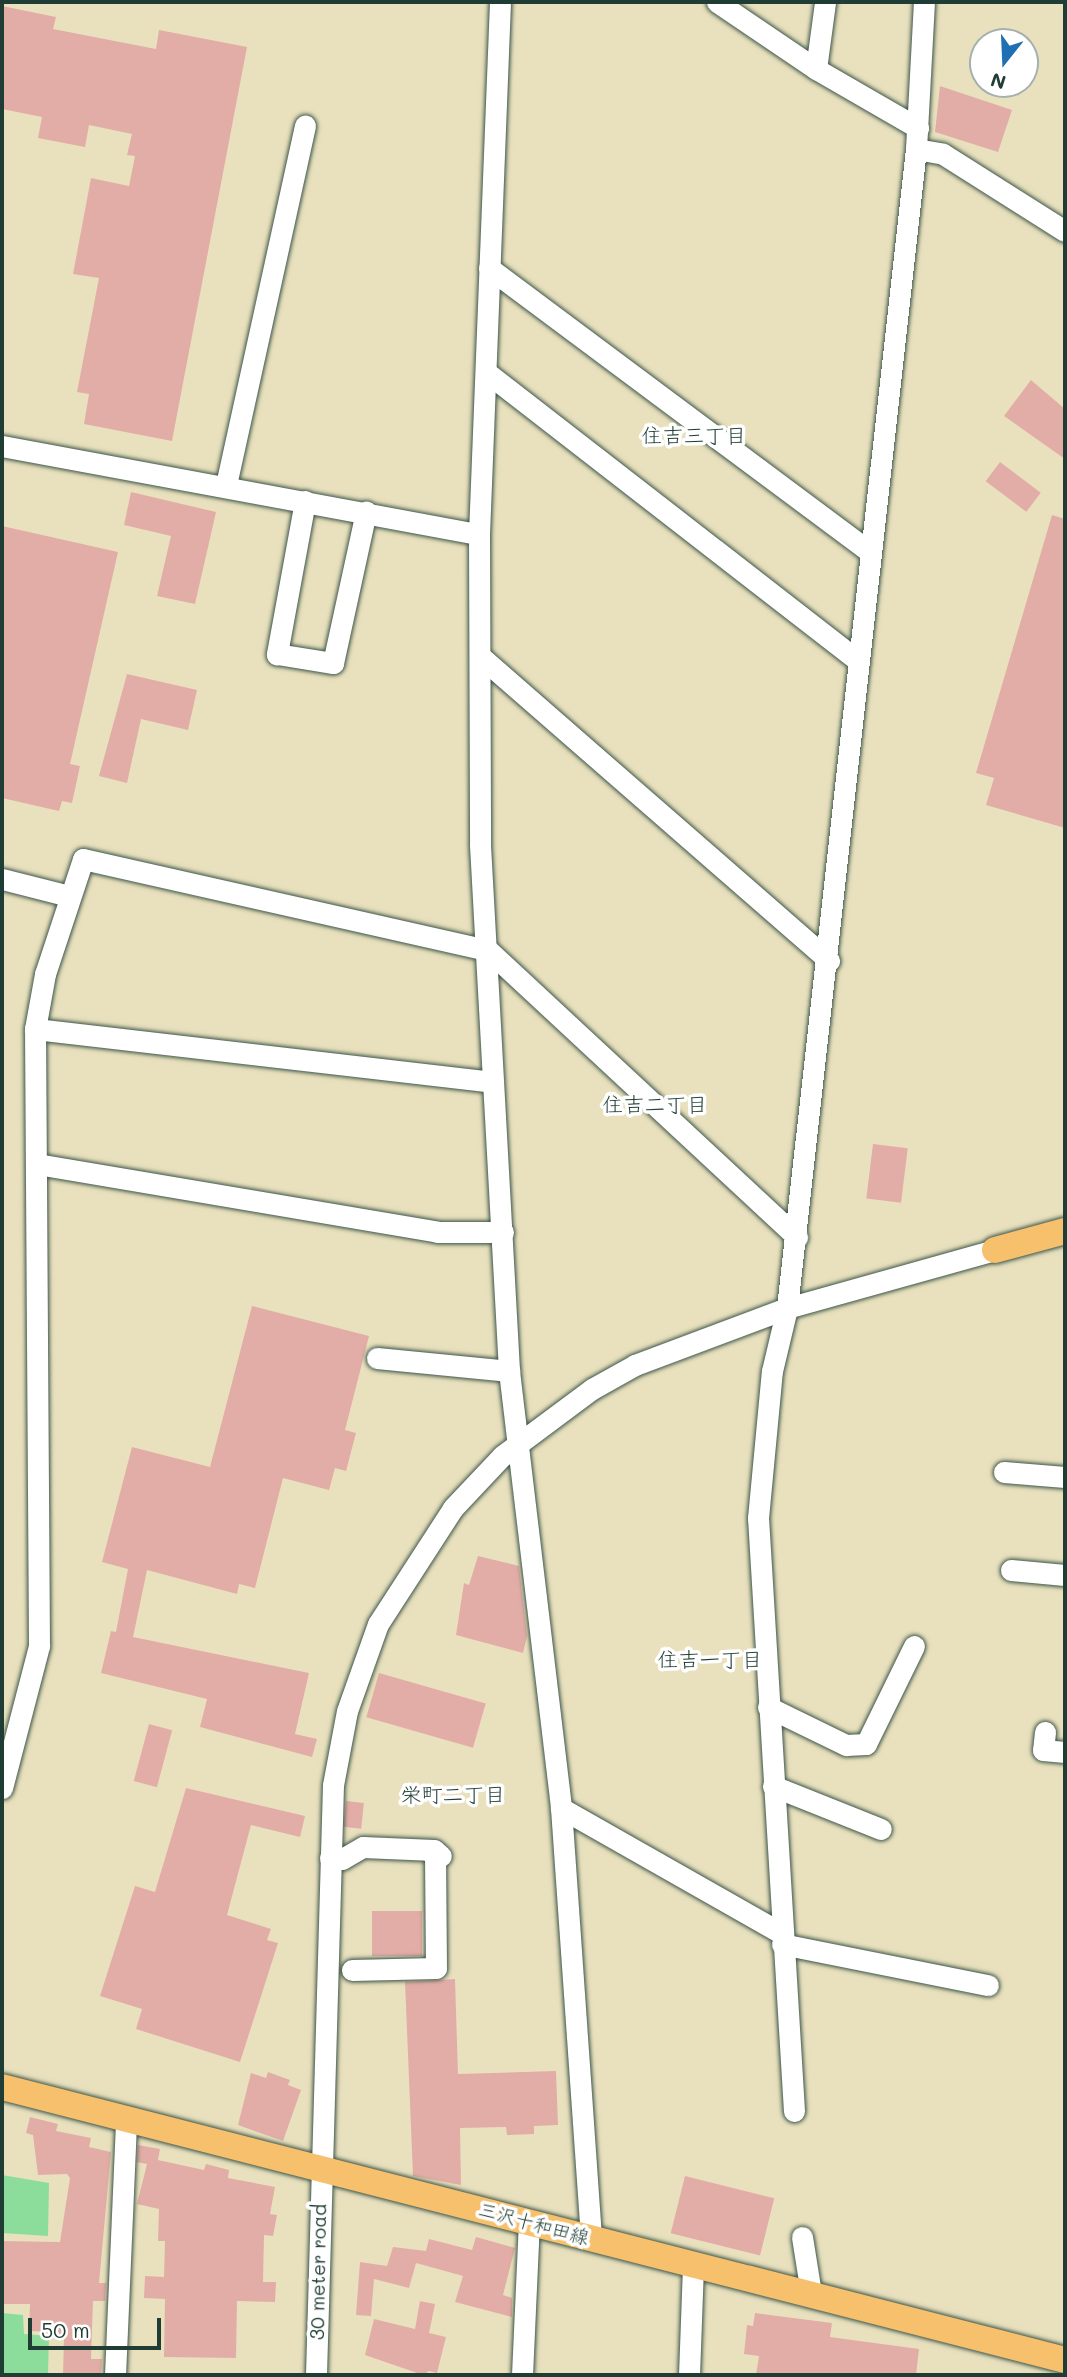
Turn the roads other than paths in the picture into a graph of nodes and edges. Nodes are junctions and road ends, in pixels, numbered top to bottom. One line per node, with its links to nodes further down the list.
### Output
1 (500, 2): 9 (street)
2 (717, 2): 5 (street)
3 (825, 2): 5 (street)
4 (924, 2): 7 (street)
5 (816, 69): 7 (street)
6 (305, 126): 12 (street)
7 (917, 138): 8 (street); 16 (street)
8 (1065, 231)
9 (489, 268): 10 (street); 16 (street)
10 (486, 372): 15 (street); 18 (street)
11 (2, 446): 12 (street)
12 (226, 485): 13 (street)
13 (305, 500): 14 (street); 14 (street)
14 (366, 512): 15 (street)
15 (480, 534): 17 (street)
16 (870, 552): 18 (street)
17 (481, 657): 21 (street); 22 (street)
18 (858, 661): 22 (street)
19 (2, 879): 20 (street)
20 (69, 896): 21 (street); 23 (street)
21 (488, 950): 24 (street); 28 (street)
22 (829, 961): 28 (street)
23 (36, 1029): 24 (street); 25 (street)
24 (493, 1083): 27 (street)
25 (37, 1164): 27 (street); 43 (street)
26 (1065, 1231): 29 (main road)
27 (503, 1232): 32 (street)
28 (797, 1237): 30 (street)
29 (995, 1250): 30 (street, 30 meter road)
30 (787, 1308): 33 (street, 30 meter road); 39 (street)
31 (377, 1358): 32 (street)
32 (509, 1371): 33 (street)
33 (518, 1444): 44 (street); 46 (street, 30 meter road)
34 (1004, 1472): 35 (street)
35 (1065, 1477)
36 (1011, 1570): 37 (street)
37 (1065, 1575)
38 (914, 1646): 39 (street)
39 (768, 1707): 42 (street)
40 (1045, 1732): 41 (street)
41 (1065, 1752)
42 (773, 1786): 45 (street); 47 (street)
43 (2, 1788)
44 (561, 1808): 47 (street); 56 (street)
45 (881, 1829)
46 (330, 1858): 48 (street); 53 (street, 30 meter road)
47 (781, 1938): 49 (street); 51 (street)
48 (352, 1970)
49 (988, 1985)
50 (2, 2087): 52 (main road, 三沢十和田線)
51 (793, 2111)
52 (126, 2118): 53 (main road, 三沢十和田線); 60 (street)
53 (320, 2168): 54 (main road, 三沢十和田線); 61 (street, 30 meter road)
54 (529, 2222): 56 (main road, 三沢十和田線); 62 (street)
55 (802, 2237): 58 (street)
56 (591, 2238): 57 (main road, 三沢十和田線)
57 (693, 2264): 58 (main road, 三沢十和田線); 63 (street)
58 (811, 2292): 59 (main road, 三沢十和田線)
59 (1065, 2360)
60 (115, 2375)
61 (316, 2375)
62 (522, 2375)
63 (689, 2375)

